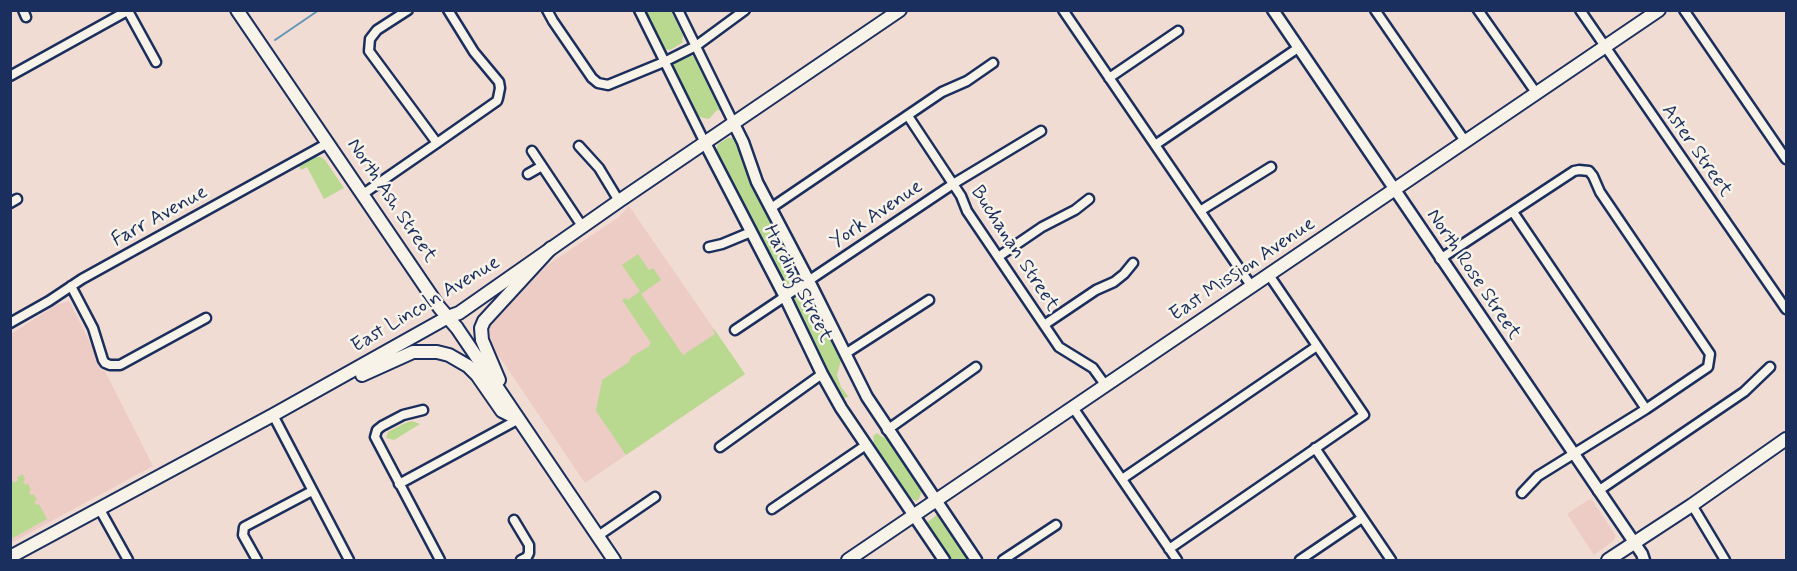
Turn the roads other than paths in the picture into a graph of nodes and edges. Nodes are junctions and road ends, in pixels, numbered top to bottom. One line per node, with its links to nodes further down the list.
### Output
1 (408, 10): 32 (street)
2 (448, 10): 32 (street)
3 (548, 10): 22 (street)
4 (639, 10): 22 (street, Harding Street)
5 (678, 10): 18 (street, Harding Street)
6 (745, 10): 18 (street)
7 (900, 10): 28 (main road, East Lincoln Avenue)
8 (1063, 10): 25 (street)
9 (1273, 10): 20 (street, North Rose Street)
10 (1375, 10): 30 (street)
11 (1478, 10): 26 (street)
12 (1580, 10): 19 (street, Aster Street)
13 (1659, 10): 19 (main road, East Mission Avenue)
14 (1684, 10): 37 (street)
15 (128, 11): 21 (street); 24 (street)
16 (238, 11): 31 (main road, North Ash Street)
17 (1178, 31): 25 (street)
18 (696, 46): 22 (street); 28 (street, Harding Street)
19 (1605, 47): 26 (main road, East Mission Avenue); 62 (street, Aster Street)
20 (1298, 48): 34 (street); 42 (street, North Rose Street)
21 (156, 62)
22 (664, 62): 33 (street, Harding Street)
23 (993, 63): 27 (street)
24 (10, 76)
25 (1109, 78): 34 (street)
26 (1537, 94): 30 (main road, East Mission Avenue)
27 (908, 116): 41 (street, Buchanan Street); 46 (street)
28 (734, 124): 33 (main road, East Lincoln Avenue); 46 (street, Harding Street)
29 (1041, 131): 41 (street, York Avenue)
30 (1465, 141): 42 (main road, East Mission Avenue)
31 (328, 143): 43 (main road, North Ash Street); 58 (street, Farr Avenue)
32 (437, 143): 43 (street)
33 (705, 143): 45 (main road, East Lincoln Avenue); 50 (street, Harding Street)
34 (1155, 145): 47 (street)
35 (579, 146): 45 (street)
36 (532, 151): 38 (street)
37 (1786, 159)
38 (542, 166): 40 (street); 49 (street)
39 (1270, 166): 47 (street)
40 (528, 174)
41 (953, 184): 53 (street, Buchanan Street); 57 (street, York Avenue)
42 (1394, 190): 54 (street, North Rose Street); 56 (main road, East Mission Avenue)
43 (363, 194): 63 (main road, North Ash Street)
44 (1089, 199): 53 (street)
45 (619, 201): 49 (main road, East Lincoln Avenue)
46 (771, 208): 57 (street, Harding Street)
47 (1200, 211): 59 (street)
48 (1513, 212): 54 (street); 76 (street); 76 (street)
49 (582, 226): 52 (main road, East Lincoln Avenue)
50 (751, 232): 51 (street); 60 (street, Harding Street)
51 (709, 247)
52 (551, 248): 63 (main road, East Lincoln Avenue); 74 (main road)
53 (998, 257): 66 (street, Buchanan Street)
54 (1440, 259): 85 (street, North Rose Street)
55 (1133, 263): 66 (street)
56 (1269, 275): 59 (main road, East Mission Avenue); 68 (street)
57 (809, 281): 60 (street, York Avenue); 69 (street, Harding Street)
58 (71, 286): 64 (street); 65 (street, Farr Avenue)
59 (1252, 287): 73 (main road, East Mission Avenue)
60 (785, 297): 67 (street, York Avenue); 72 (street, Harding Street)
61 (929, 300): 69 (street)
62 (1786, 309)
63 (448, 317): 74 (main road, North Ash Street); 78 (main road, East Lincoln Avenue)
64 (206, 318)
65 (10, 322)
66 (1044, 325): 73 (street, Buchanan Street)
67 (735, 330)
68 (1317, 346): 84 (street); 86 (street)
69 (845, 354): 80 (street, Harding Street)
70 (1770, 367): 89 (street)
71 (976, 368): 80 (street)
72 (822, 374): 82 (street, Harding Street); 83 (street)
73 (1106, 386): 75 (main road, East Mission Avenue)
74 (510, 406): 79 (main road, North Ash Street)
75 (1074, 409): 86 (street); 92 (main road, East Mission Avenue)
76 (1646, 409): 85 (street)
77 (423, 410): 87 (street)
78 (273, 415): 79 (main road); 88 (street); 94 (main road, East Lincoln Avenue)
79 (519, 419): 87 (street); 100 (main road, North Ash Street)
80 (887, 430): 92 (street, Harding Street)
81 (1786, 439): 93 (main road)
82 (866, 445): 95 (street); 96 (street, Harding Street)
83 (720, 447)
84 (1315, 448): 97 (street); 102 (street)
85 (1574, 454): 89 (street, North Rose Street); 90 (street)
86 (1122, 479): 102 (street)
87 (399, 484): 107 (street)
88 (312, 491): 105 (street); 106 (street)
89 (1598, 491): 101 (street, North Rose Street)
90 (1522, 493)
91 (655, 497): 100 (street)
92 (935, 501): 96 (main road, East Mission Avenue); 112 (street, Harding Street)
93 (1692, 506): 101 (main road); 119 (street)
94 (99, 508): 103 (main road, East Lincoln Avenue); 104 (street)
95 (772, 508)
96 (914, 515): 110 (main road, East Mission Avenue); 111 (street, Harding Street)
97 (1362, 518): 115 (street); 116 (street)
98 (514, 520): 108 (street)
99 (1056, 525): 113 (street)
100 (597, 536): 109 (main road, North Ash Street)
101 (1634, 543): 117 (main road); 118 (street, North Rose Street)
102 (1169, 549): 114 (street)
103 (10, 557)
104 (128, 561)
105 (257, 561)
106 (349, 561)
107 (440, 561)
108 (520, 561)
109 (614, 561)
110 (848, 561)
111 (944, 561)
112 (976, 561)
113 (1003, 561)
114 (1177, 561)
115 (1300, 561)
116 (1391, 561)
117 (1608, 561)
118 (1644, 561)
119 (1725, 561)

